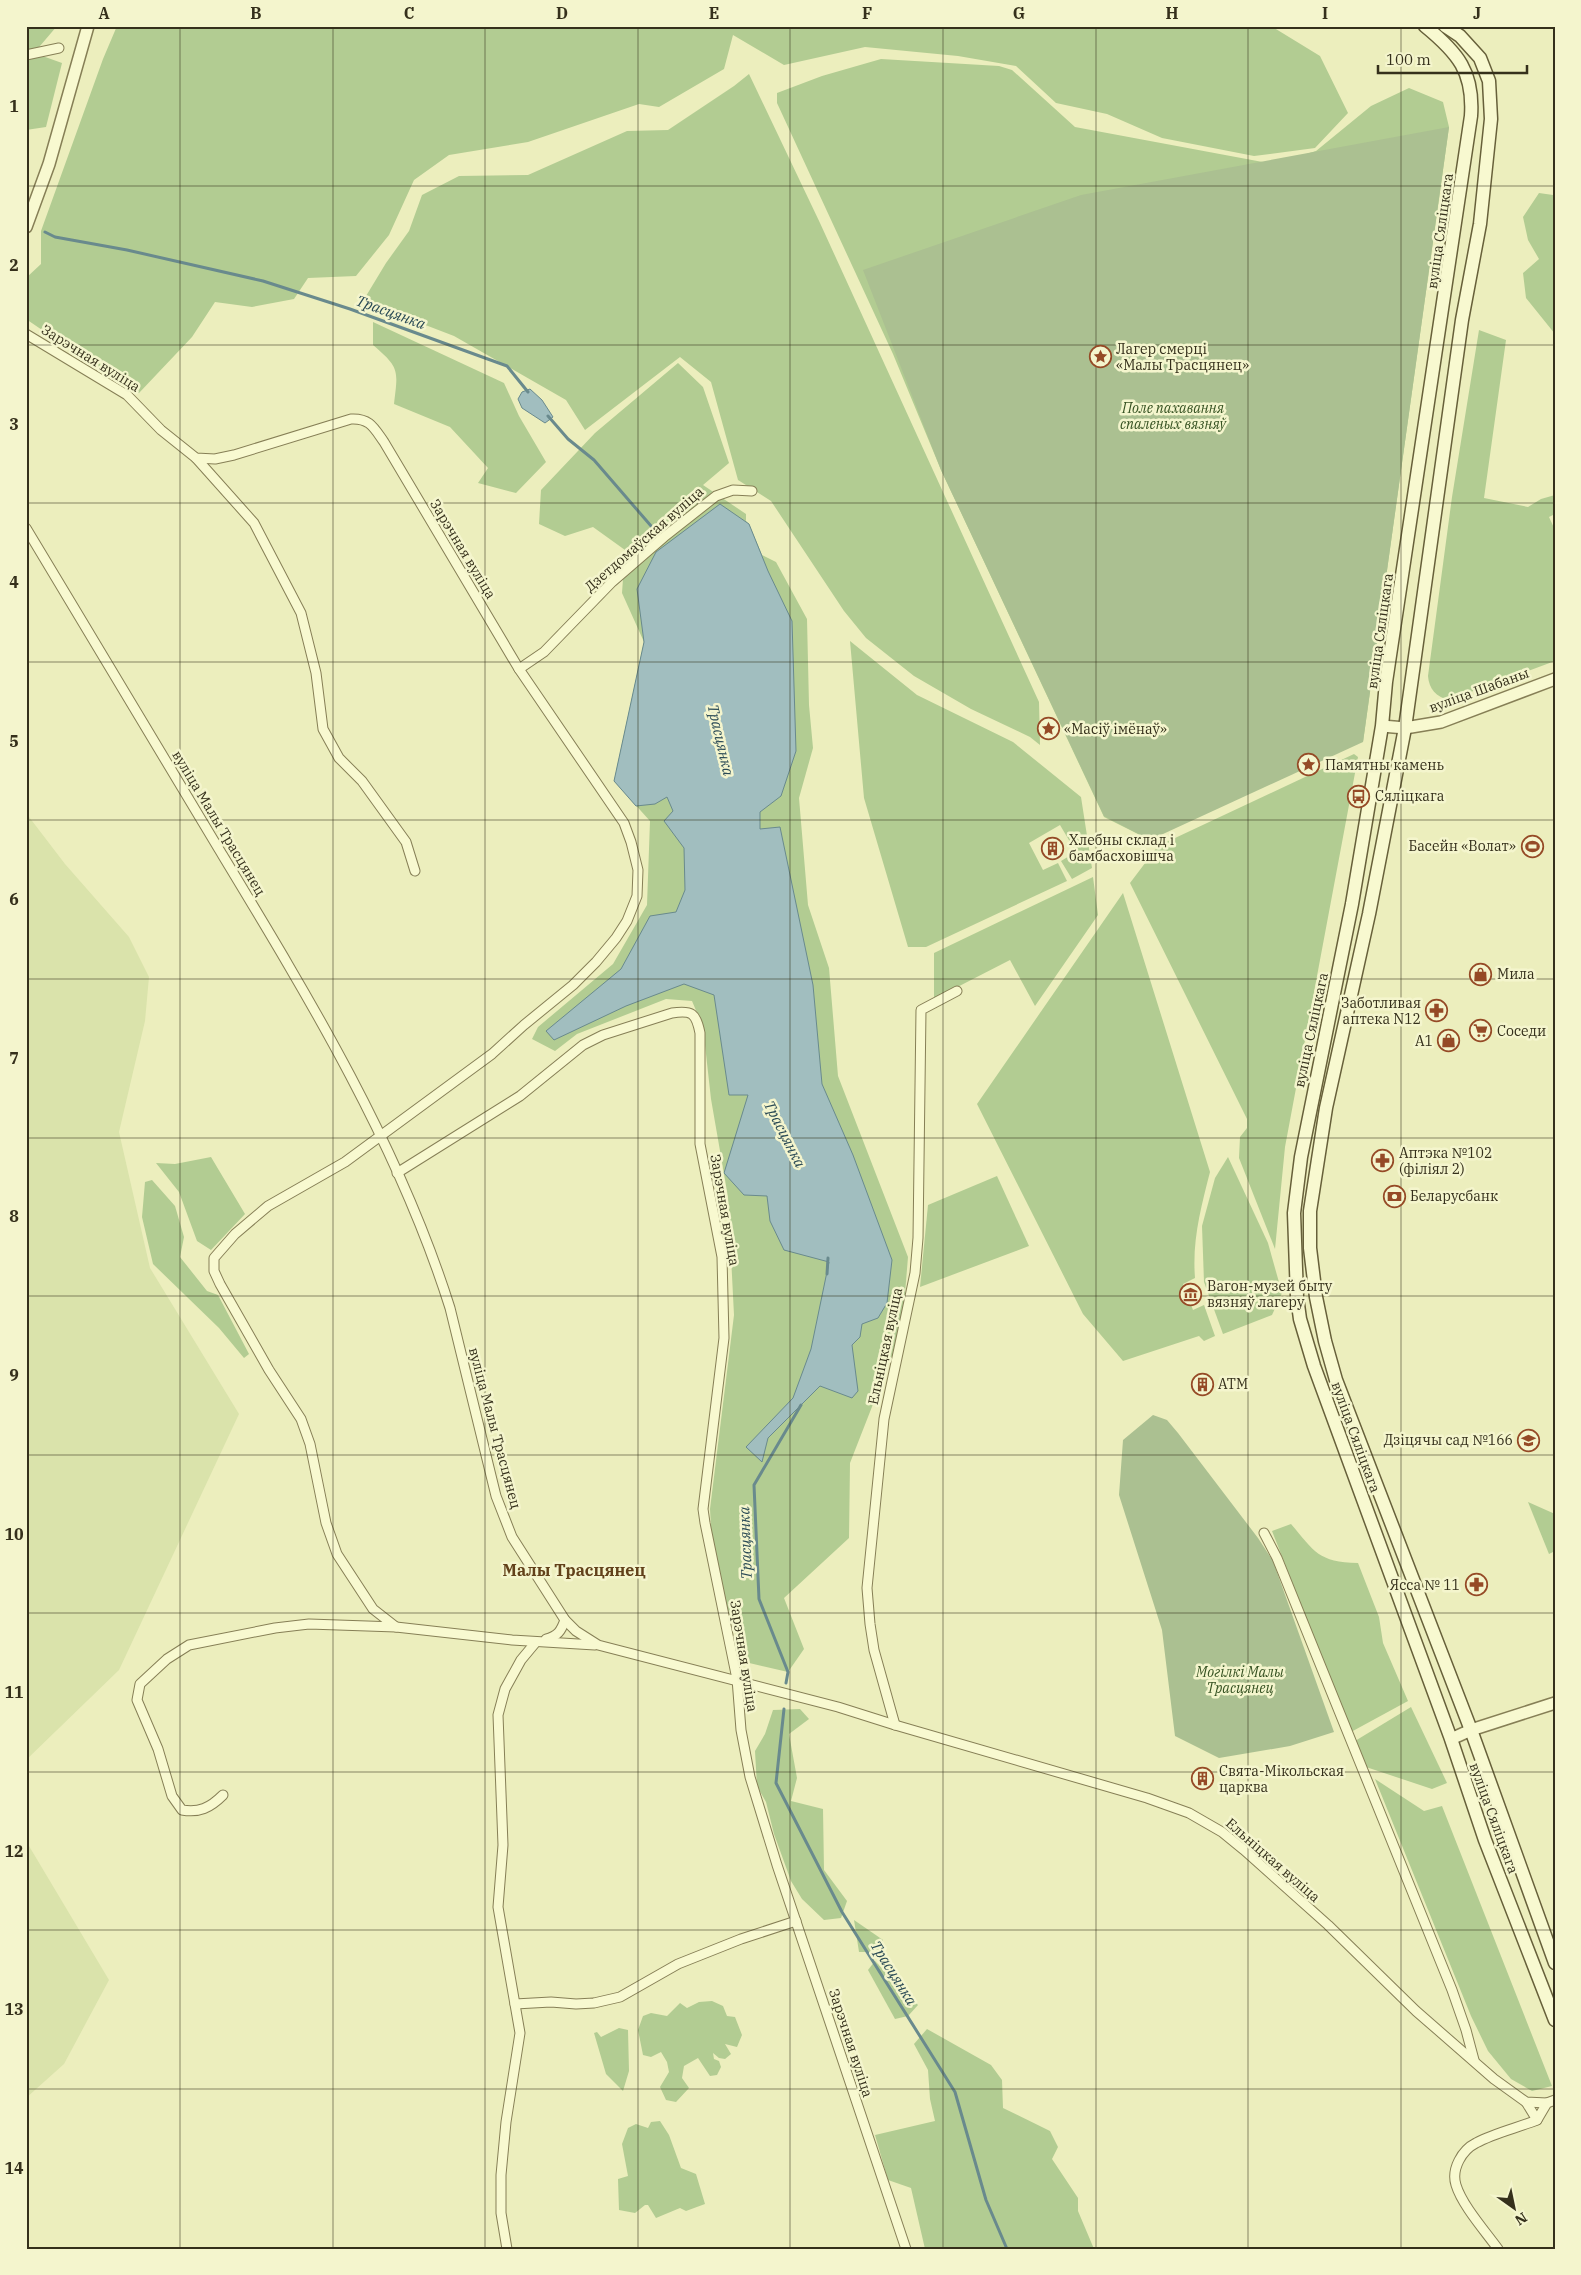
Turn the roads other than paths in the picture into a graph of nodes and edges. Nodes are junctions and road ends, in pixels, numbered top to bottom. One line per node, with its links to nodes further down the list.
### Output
1 (88, 26): 8 (street)
2 (1425, 26): 6 (main road, вуліца Сяліцкага)
3 (1445, 26): 7 (main road, вуліца Сяліцкага)
4 (59, 48): 5 (street)
5 (26, 55)
6 (1457, 221): 7 (main road); 15 (main road, вуліца Сяліцкага)
7 (1480, 224): 16 (main road, вуліца Сяліцкага)
8 (26, 227)
9 (26, 334): 10 (street, Зарэчная вуліца)
10 (196, 458): 13 (street, Зарэчная вуліца); 17 (street)
11 (752, 491): 13 (street, Дзетдомаўская вуліца)
12 (26, 528): 19 (street, вуліца Малы Трасцянец)
13 (520, 669): 19 (street, Зарэчная вуліца)
14 (1555, 679): 16 (street, вуліца Шабаны)
15 (1382, 726): 16 (street, вуліца Шабаны); 30 (main road, вуліца Сяліцкага)
16 (1405, 728): 29 (main road, вуліца Сяліцкага)
17 (415, 871)
18 (957, 991): 28 (street, Ельніцкая вуліца)
19 (380, 1135): 20 (street, вуліца Малы Трасцянец); 23 (street)
20 (397, 1173): 22 (street, вуліца Малы Трасцянец); 26 (street, Зарэчная вуліца)
21 (1264, 1533): 36 (street)
22 (565, 1620): 24 (street); 25 (street, вуліца Малы Трасцянец)
23 (396, 1627): 24 (street); 31 (street)
24 (536, 1642): 25 (street); 34 (street)
25 (598, 1645): 26 (street, вуліца Малы Трасцянец)
26 (736, 1679): 28 (street, Ельніцкая вуліца); 32 (street, Зарэчная вуліца)
27 (1555, 1704): 29 (street)
28 (895, 1725): 36 (street, Ельніцкая вуліца)
29 (1471, 1730): 30 (street); 33 (main road, вуліца Сяліцкага)
30 (1450, 1739): 35 (main road, вуліца Сяліцкага)
31 (223, 1796)
32 (796, 1921): 34 (street); 41 (street, Зарэчная вуліца)
33 (1555, 1963)
34 (515, 2004): 40 (street)
35 (1555, 2020)
36 (1474, 2060): 38 (street, Ельніцкая вуліца)
37 (1551, 2101): 38 (street); 39 (street)
38 (1526, 2102): 39 (street)
39 (1537, 2120): 42 (street)
40 (507, 2249)
41 (906, 2249)
42 (1498, 2249)

